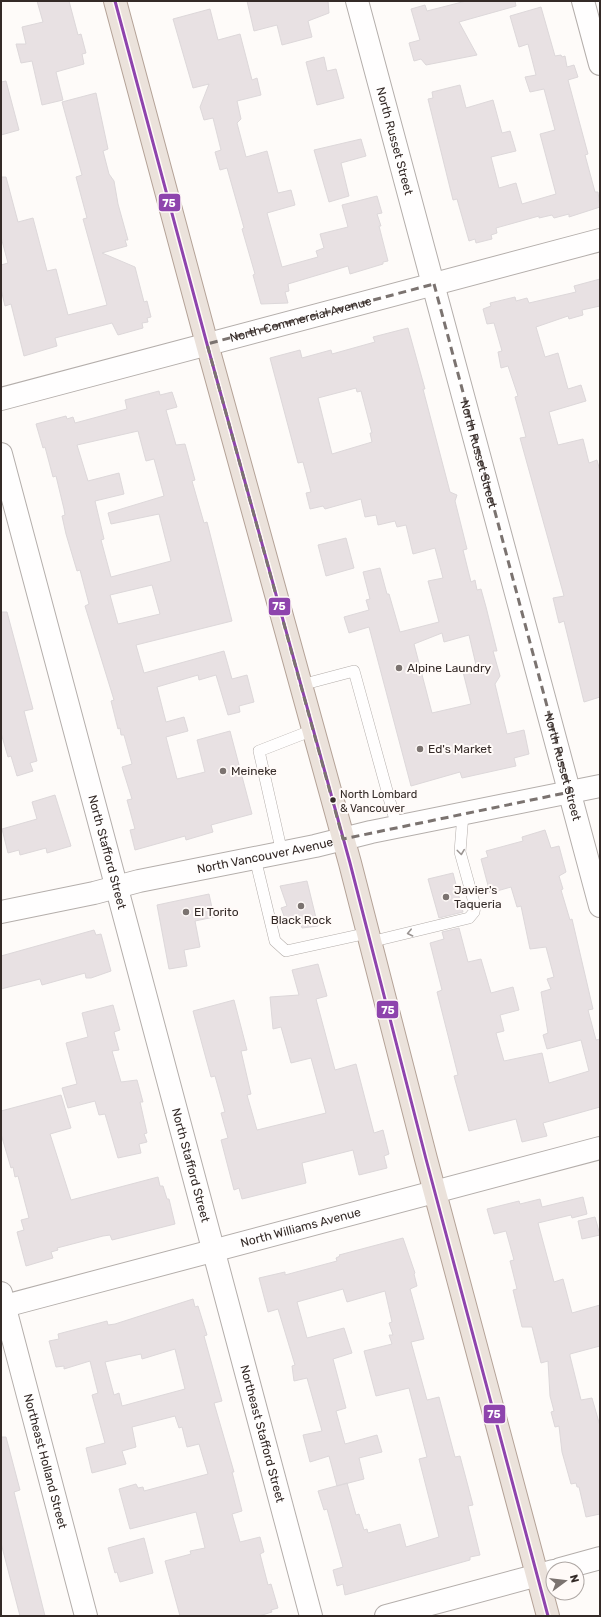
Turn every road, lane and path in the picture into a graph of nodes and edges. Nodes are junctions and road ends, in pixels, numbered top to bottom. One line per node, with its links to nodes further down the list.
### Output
1 (115, 1): 7 (main road)
2 (357, 1): 6 (street, North Russet Street)
3 (583, 1): 4 (street)
4 (600, 64)
5 (600, 240): 6 (street, North Commercial Avenue)
6 (434, 284): 7 (street, North Commercial Avenue); 13 (street, North Russet Street)
7 (207, 344): 8 (street, North Commercial Avenue); 10 (main road)
8 (1, 399)
9 (1, 454): 19 (street, North Stafford Street)
10 (301, 685): 11 (main road); 15 (lane)
11 (313, 730): 16 (main road); 17 (lane)
12 (600, 786): 13 (street, North Vancouver Avenue)
13 (570, 792): 14 (street, North Vancouver Avenue); 20 (street, North Russet Street)
14 (463, 814): 15 (street, North Vancouver Avenue); 22 (lane, one-way to 22)
15 (398, 827): 16 (street, North Vancouver Avenue)
16 (343, 839): 17 (street, North Vancouver Avenue); 22 (main road)
17 (282, 853): 18 (street, North Vancouver Avenue)
18 (255, 858): 19 (street, North Vancouver Avenue); 22 (lane)
19 (118, 887): 21 (street, North Vancouver Avenue); 25 (street, North Stafford Street)
20 (600, 906)
21 (1, 912)
22 (369, 937): 24 (main road)
23 (600, 1148): 24 (street, North Williams Avenue)
24 (435, 1192): 25 (street, North Williams Avenue); 29 (main road)
25 (214, 1251): 26 (street, North Williams Avenue); 32 (street, Northeast Stafford Street)
26 (2, 1302): 31 (street, Northeast Holland Street)
27 (600, 1558): 28 (street)
28 (585, 1562)
29 (545, 1573): 33 (street)
30 (547, 1601): 34 (main road)
31 (86, 1616)
32 (311, 1616)
33 (386, 1616)
34 (548, 1616)

